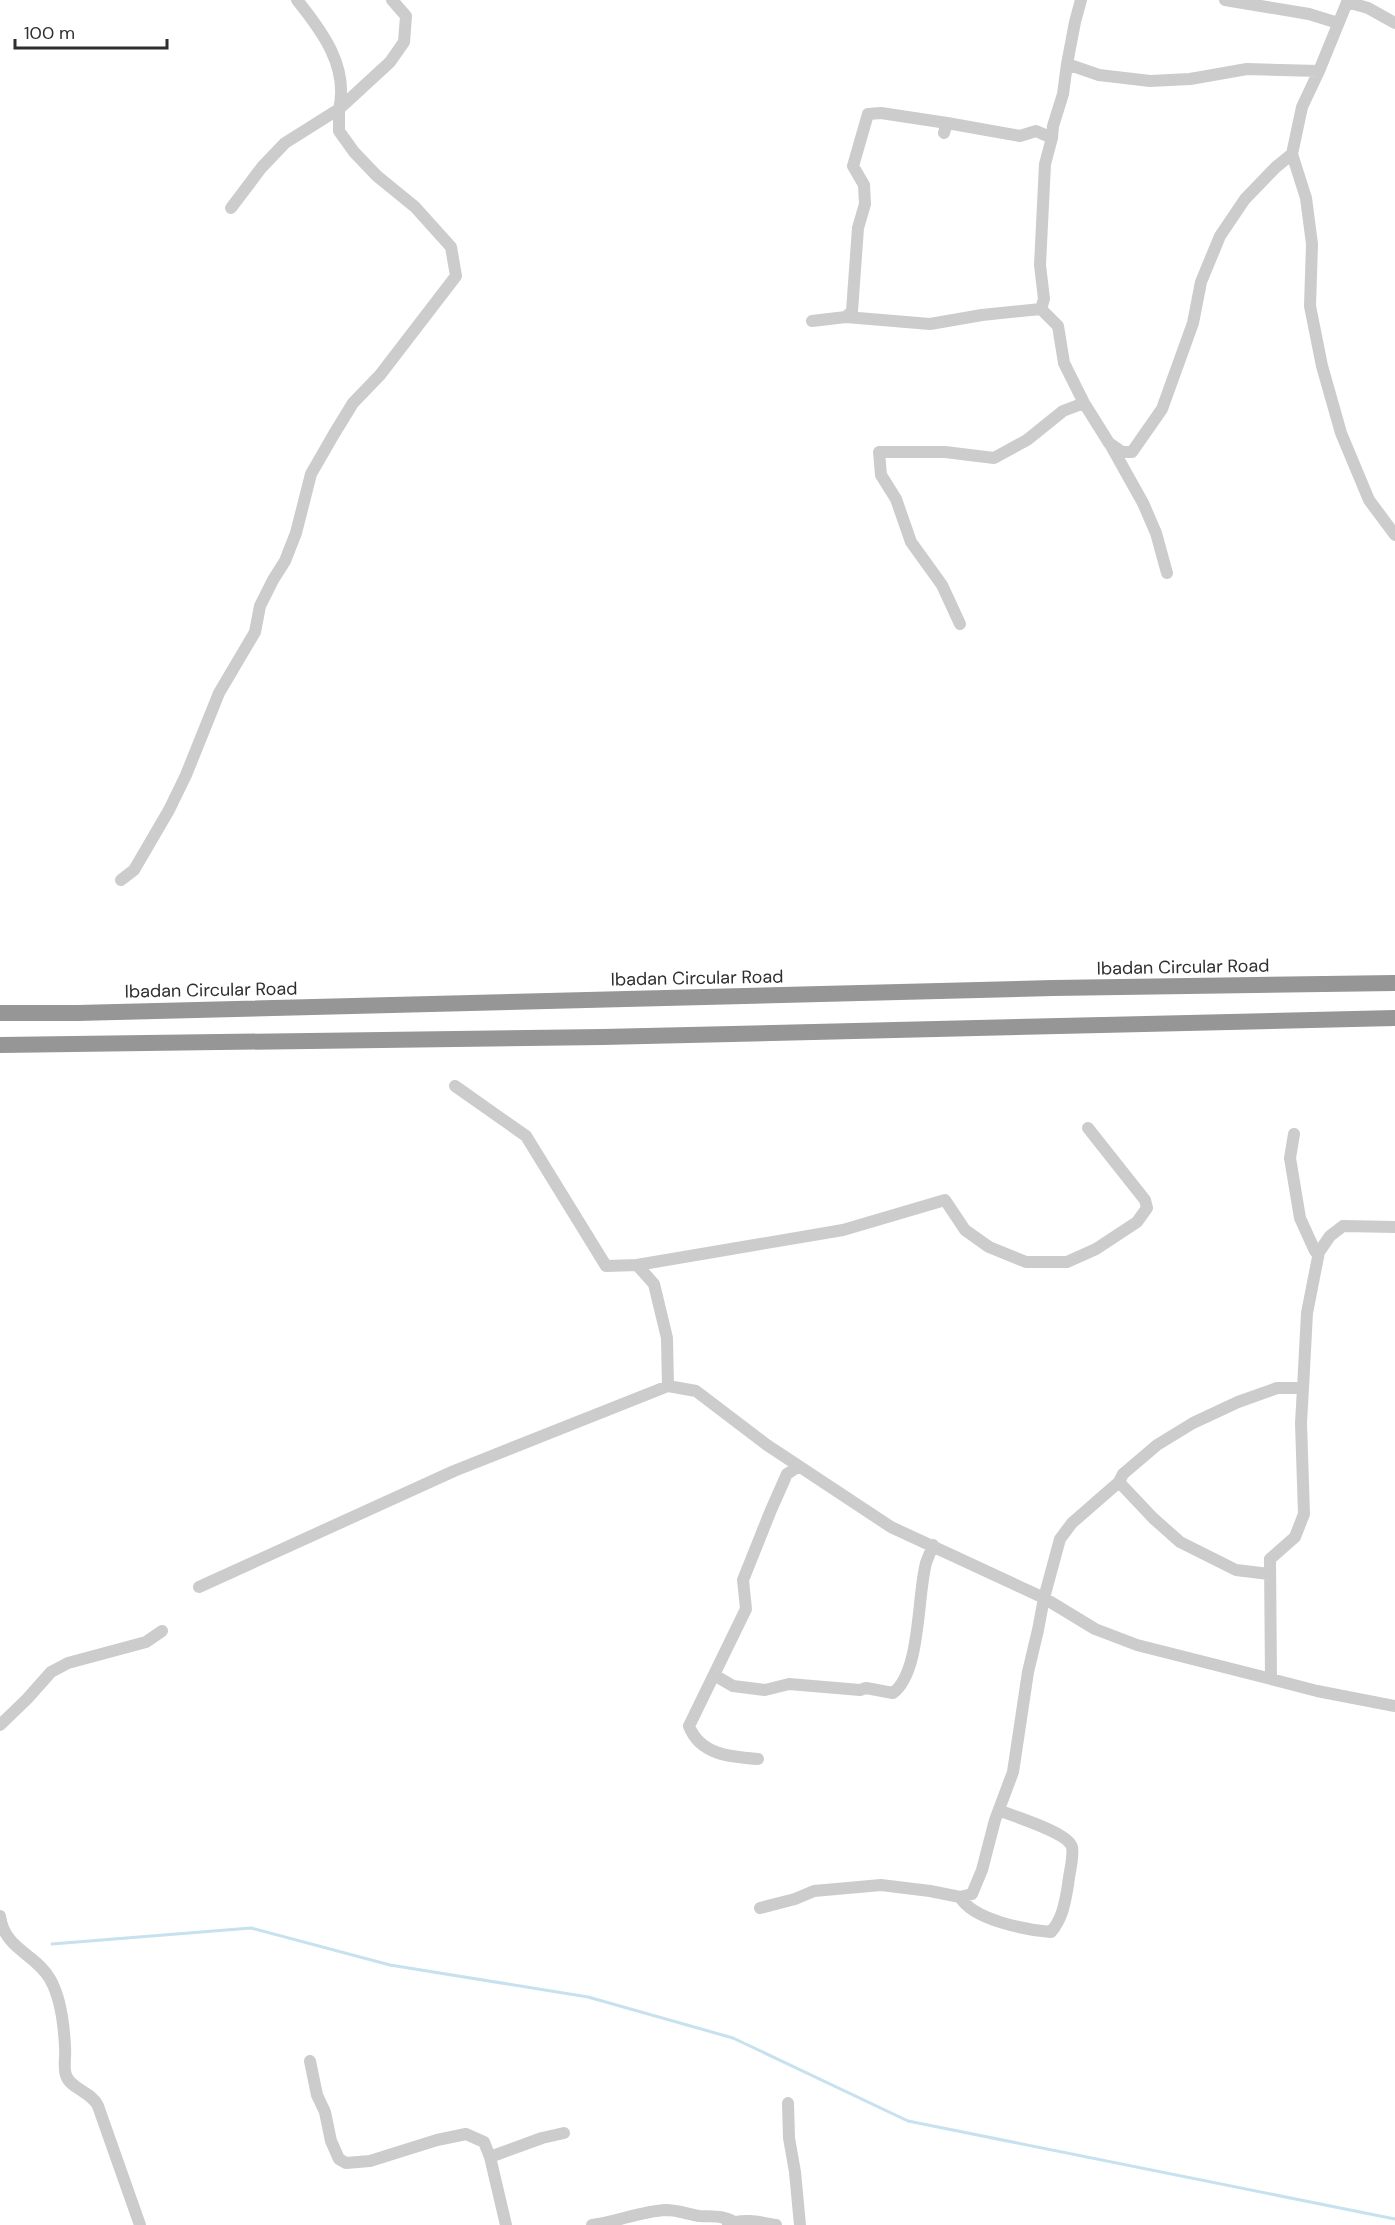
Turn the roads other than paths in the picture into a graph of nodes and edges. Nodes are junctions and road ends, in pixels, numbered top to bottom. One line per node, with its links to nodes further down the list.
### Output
1 (297, 0): 10 (street)
2 (392, 0): 10 (street)
3 (1081, 0): 8 (street)
4 (1225, 0): 6 (street)
5 (1347, 1): 6 (street); 7 (street)
6 (1338, 23): 9 (street)
7 (1395, 23)
8 (1067, 64): 9 (street); 11 (street)
9 (1319, 71): 12 (street)
10 (339, 109): 13 (street); 22 (street)
11 (1052, 138): 14 (street); 15 (street)
12 (1292, 154): 18 (street); 19 (street)
13 (231, 208)
14 (1041, 309): 15 (street); 17 (street)
15 (846, 317): 16 (street)
16 (812, 321)
17 (1084, 403): 18 (street); 21 (street)
18 (1109, 443): 20 (street)
19 (1395, 535)
20 (1167, 573)
21 (960, 624)
22 (121, 880)
23 (1395, 983): 24 (highway, Ibadan Circular Road)
24 (0, 1013)
25 (1395, 1018): 26 (highway)
26 (0, 1045)
27 (455, 1086): 32 (street)
28 (1088, 1128): 32 (street)
29 (1294, 1134): 31 (street)
30 (1395, 1227): 31 (street)
31 (1319, 1252): 34 (street)
32 (637, 1265): 33 (street)
33 (668, 1386): 35 (street); 39 (street)
34 (1303, 1388): 36 (street); 38 (street)
35 (799, 1466): 37 (street); 42 (street)
36 (1119, 1482): 38 (street); 40 (street)
37 (933, 1545): 40 (street); 42 (street)
38 (1269, 1574): 43 (street)
39 (200, 1587)
40 (1044, 1598): 43 (street); 47 (street)
41 (162, 1631): 45 (street)
42 (714, 1675): 46 (street)
43 (1271, 1679): 44 (street)
44 (1395, 1706)
45 (0, 1725)
46 (758, 1760)
47 (999, 1810): 48 (street); 48 (street)
48 (960, 1898): 49 (street)
49 (760, 1908)
50 (0, 1916): 56 (street)
51 (310, 2061): 54 (street)
52 (788, 2103): 60 (street)
53 (564, 2133): 54 (street)
54 (490, 2157): 57 (street)
55 (732, 2223): 58 (street); 59 (street)
56 (140, 2225)
57 (506, 2225)
58 (592, 2225)
59 (776, 2225)
60 (800, 2225)

